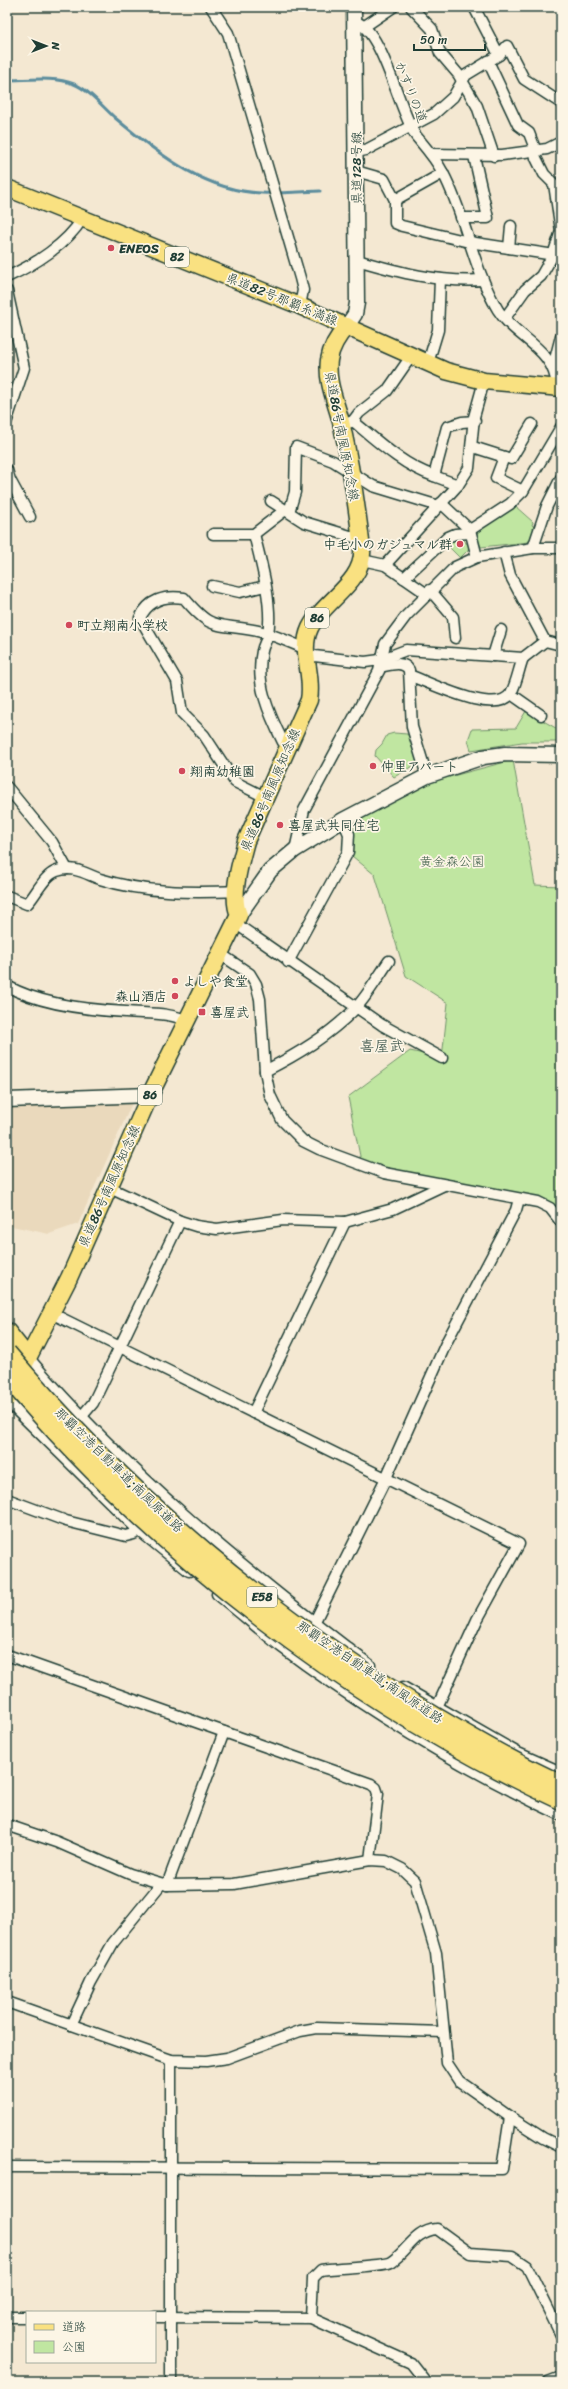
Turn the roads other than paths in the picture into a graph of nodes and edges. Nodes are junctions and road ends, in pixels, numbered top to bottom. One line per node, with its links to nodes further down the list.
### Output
1 (211, 7): 33 (street)
2 (354, 7): 6 (main road, 県道128号線)
3 (393, 7): 6 (street)
4 (411, 7): 9 (street)
5 (474, 7): 7 (street)
6 (360, 24): 11 (street, かすりの道); 14 (main road, 県道128号線)
7 (499, 55): 8 (street); 10 (street)
8 (488, 61): 9 (street); 13 (street)
9 (462, 82): 11 (street); 17 (street)
10 (561, 103)
11 (411, 127): 14 (street); 15 (street, かすりの道)
12 (559, 147): 13 (street)
13 (531, 151): 17 (street); 27 (street)
14 (356, 152): 18 (main road, 県道128号線)
15 (431, 154): 16 (street); 19 (street, かすりの道)
16 (474, 156): 17 (street); 22 (street)
17 (494, 156)
18 (356, 171): 21 (street); 28 (main road, 県道128号線)
19 (443, 173): 21 (street); 22 (street, かすりの道)
20 (7, 188): 23 (main road, 県道82号那覇糸満線 / 82)
21 (395, 200): 25 (street)
22 (461, 218): 25 (street, かすりの道)
23 (82, 219): 29 (street); 33 (main road, 県道82号那覇糸満線 / 82)
24 (511, 226): 26 (street)
25 (469, 242): 26 (street); 31 (street, かすりの道)
26 (508, 248): 27 (street)
27 (557, 255): 34 (street)
28 (357, 260): 30 (street); 35 (main road, 県道128号線)
29 (7, 277)
30 (440, 279): 31 (street); 38 (street)
31 (483, 280): 34 (street, かすりの道)
32 (7, 291): 42 (street)
33 (300, 306): 35 (main road, 県道82号那覇糸満線 / 82)
34 (505, 318): 39 (street)
35 (347, 326): 37 (main road, 県道82号那覇糸満線 / 82); 44 (main road, 県道86号南風原知念線)
36 (561, 336): 39 (street)
37 (412, 356): 38 (main road, 県道82号那覇糸満線 / 82); 44 (street)
38 (428, 363): 40 (main road, 県道82号那覇糸満線 / 82)
39 (552, 366): 41 (street)
40 (484, 381): 41 (main road, 県道82号那覇糸満線 / 82); 43 (street)
41 (559, 387)
42 (7, 420)
43 (475, 421): 47 (street); 51 (street)
44 (347, 423): 50 (main road, 県道86号南風原知念線); 51 (street)
45 (532, 424): 48 (street)
46 (561, 427): 54 (street)
47 (473, 447): 48 (street); 53 (street)
48 (504, 457): 54 (street)
49 (7, 470): 58 (street)
50 (352, 474): 56 (street); 57 (street); 62 (main road, 県道86号南風原知念線)
51 (434, 476): 53 (street)
52 (561, 478): 64 (street)
53 (458, 485): 56 (street)
54 (523, 491): 59 (street)
55 (271, 501): 57 (street)
56 (440, 504): 59 (street); 68 (street)
57 (287, 511): 61 (street); 62 (street)
58 (30, 517)
59 (470, 532): 66 (street); 69 (street)
60 (213, 534): 61 (street)
61 (254, 534): 71 (street)
62 (360, 539): 67 (main road, 県道86号南風原知念線)
63 (560, 545): 64 (street)
64 (533, 548): 65 (street)
65 (504, 552): 66 (street); 76 (street)
66 (476, 557): 72 (street)
67 (362, 560): 68 (street); 78 (main road, 県道86号南風原知念線 / 86)
68 (385, 565): 69 (street)
69 (404, 578): 72 (street)
70 (212, 586): 71 (street)
71 (265, 586): 74 (street)
72 (428, 592): 75 (street); 81 (street)
73 (500, 630): 79 (street)
74 (268, 634): 78 (street); 85 (street); 89 (street)
75 (455, 638)
76 (544, 641): 77 (street); 80 (street)
77 (561, 645)
78 (306, 652): 81 (street); 85 (main road, 県道86号南風原知念線 / 86)
79 (493, 656): 80 (street); 81 (street)
80 (523, 658): 83 (street)
81 (380, 664): 82 (street); 91 (street)
82 (411, 676): 83 (street); 87 (street)
83 (511, 694): 84 (street)
84 (541, 715)
85 (288, 744): 89 (main road, 県道86号南風原知念線 / 86)
86 (561, 755): 87 (main road)
87 (427, 776): 90 (main road)
88 (7, 788): 92 (street)
89 (266, 797): 93 (main road, 県道86号南風原知念線 / 86)
90 (343, 820): 91 (main road); 98 (street)
91 (295, 850): 95 (main road)
92 (68, 869): 93 (street); 94 (street)
93 (237, 891): 95 (main road, 県道86号南風原知念線 / 86)
94 (7, 896)
95 (237, 919): 96 (main road, 県道86号南風原知念線 / 86); 98 (street)
96 (219, 953): 101 (main road, 県道86号南風原知念線 / 86); 103 (street)
97 (389, 961): 100 (street)
98 (288, 962): 100 (street)
99 (7, 986): 101 (street)
100 (356, 1008): 102 (street); 103 (street)
101 (187, 1021): 104 (main road, 県道86号南風原知念線 / 86)
102 (442, 1058)
103 (265, 1071): 106 (street)
104 (150, 1095): 105 (main road); 107 (main road, 県道86号南風原知念線 / 86)
105 (7, 1100)
106 (444, 1185): 108 (street); 110 (street)
107 (108, 1187): 109 (street); 112 (main road, 県道86号南風原知念線 / 86)
108 (519, 1199): 111 (street); 121 (street)
109 (180, 1221): 110 (street); 114 (street)
110 (345, 1222): 119 (street)
111 (561, 1222)
112 (51, 1314): 114 (street); 116 (main road, 県道86号南風原知念線 / 86)
113 (7, 1331): 116 (main road)
114 (119, 1347): 119 (street); 120 (street)
115 (7, 1353): 129 (highway, 那覇空港自動車道;南風原道路 / E58, bridge)
116 (27, 1356): 118 (main road, 県道86号南風原知念線 / 86); 120 (street)
117 (7, 1376): 130 (highway, 那覇空港自動車道;南風原道路 / E58, bridge)
118 (7, 1400): 123 (street)
119 (253, 1413): 121 (street)
120 (82, 1416): 124 (street)
121 (386, 1478): 124 (street); 126 (street)
122 (7, 1499): 123 (street)
123 (136, 1528): 131 (street)
124 (314, 1623): 126 (street)
125 (7, 1655): 127 (street)
126 (438, 1706): 128 (street)
127 (224, 1732): 133 (street); 134 (street)
128 (561, 1772)
129 (561, 1784)
130 (561, 1800)
131 (561, 1815)
132 (7, 1825): 134 (street)
133 (370, 1860): 134 (street); 137 (street)
134 (164, 1884): 136 (street)
135 (7, 2002): 136 (street)
136 (71, 2025): 138 (street)
137 (443, 2032): 138 (street); 139 (street)
138 (171, 2060): 142 (street)
139 (510, 2118): 140 (street); 142 (street)
140 (561, 2147)
141 (7, 2168): 142 (street)
142 (171, 2169): 146 (street)
143 (7, 2317): 144 (street)
144 (26, 2317)
145 (156, 2317): 146 (street)
146 (172, 2317): 147 (street); 150 (street)
147 (311, 2318): 148 (street); 151 (street)
148 (561, 2336)
149 (561, 2377): 152 (street)
150 (171, 2382)
151 (426, 2382)
152 (548, 2382)

